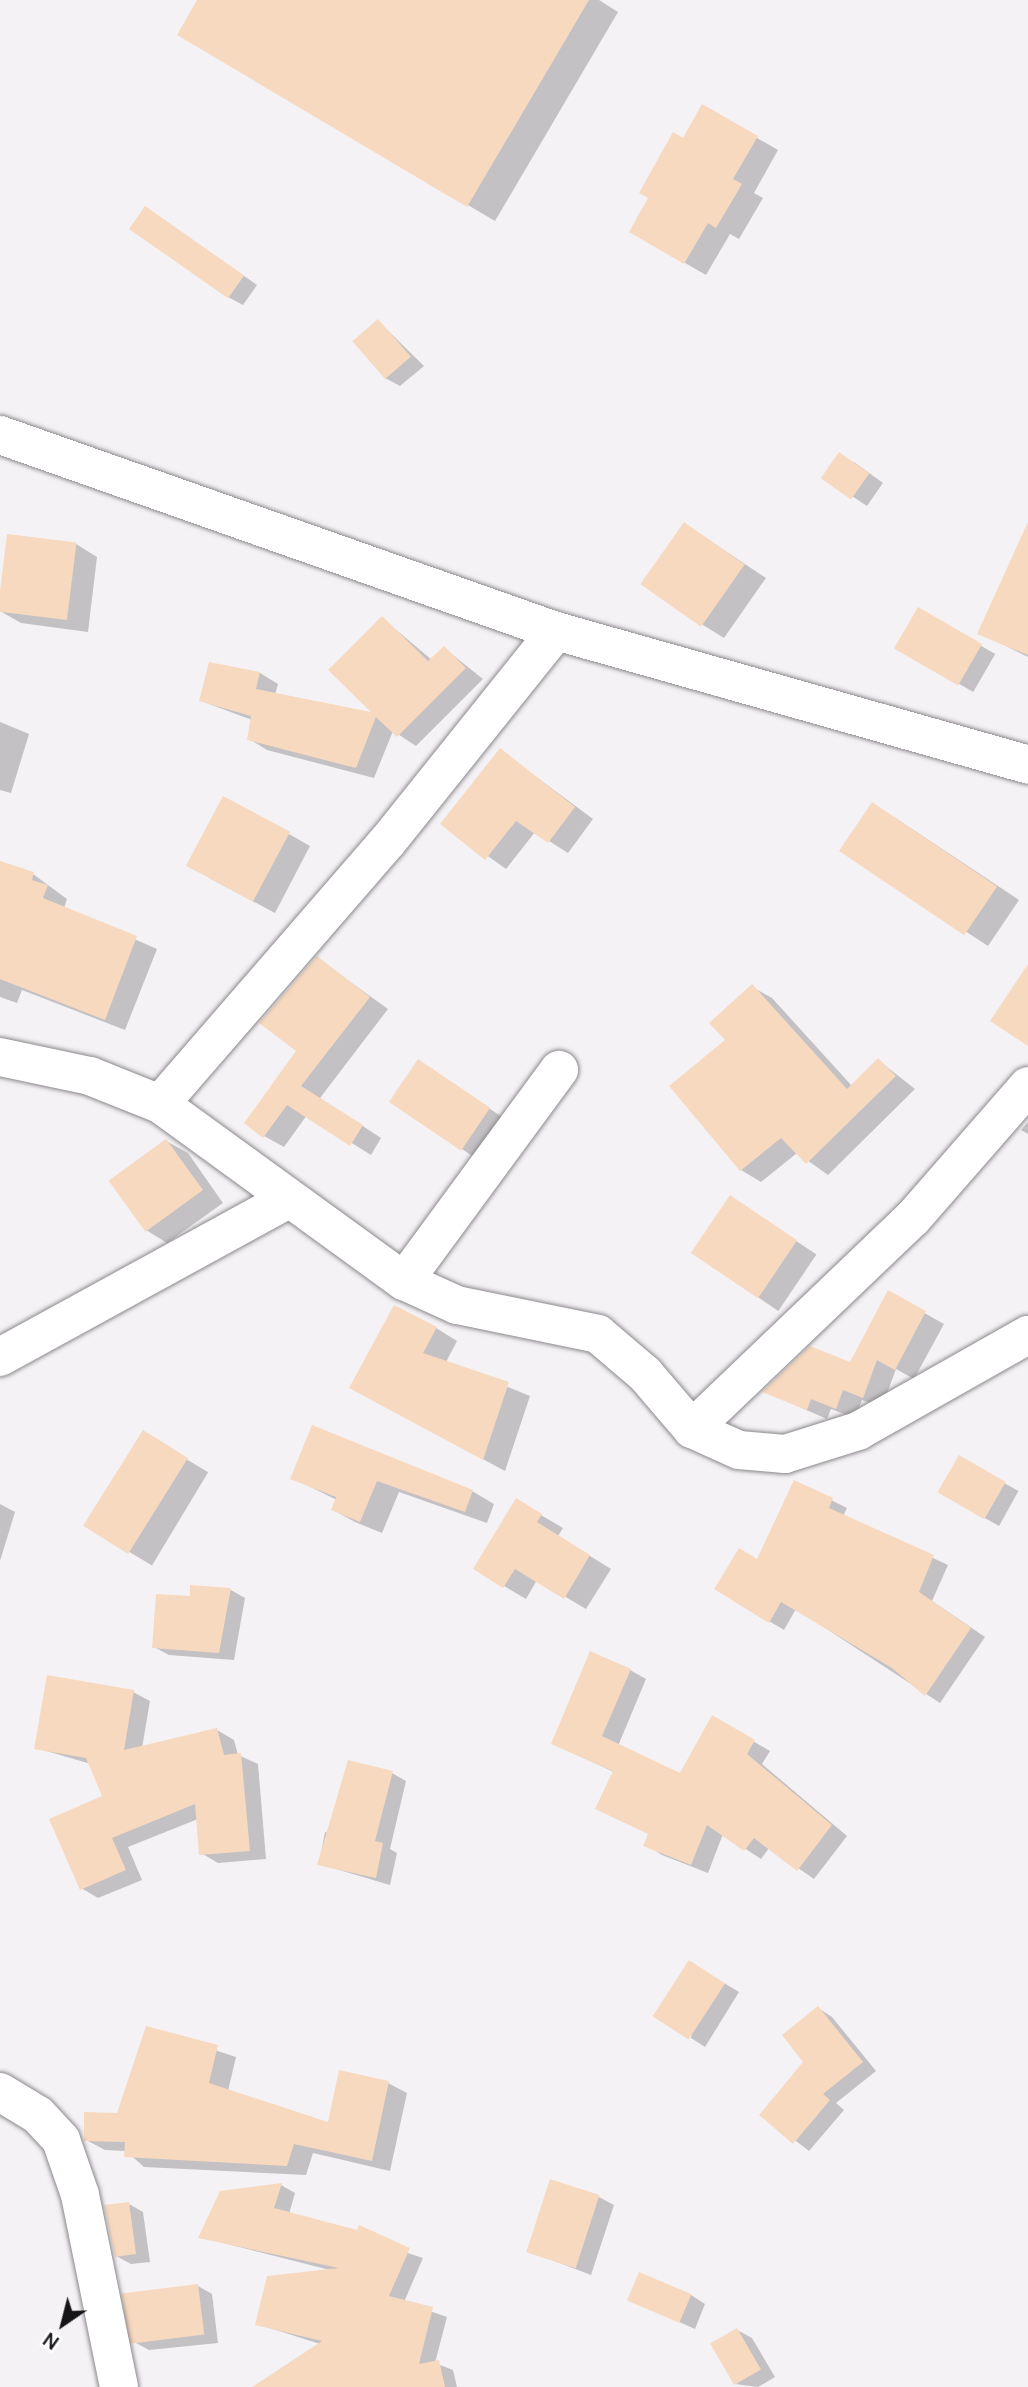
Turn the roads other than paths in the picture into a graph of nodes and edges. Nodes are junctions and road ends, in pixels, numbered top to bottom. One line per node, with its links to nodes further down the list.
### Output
1 (0, 435): 2 (street)
2 (555, 631): 3 (street); 7 (street)
3 (1028, 765)
4 (0, 1057): 7 (street)
5 (559, 1070): 9 (street)
6 (1028, 1086): 12 (street)
7 (160, 1104): 8 (street)
8 (288, 1199): 9 (street); 11 (street)
9 (404, 1281): 12 (street)
10 (1028, 1335): 12 (street)
11 (0, 1357)
12 (692, 1429)
13 (0, 2092): 14 (street)
14 (119, 2387)

